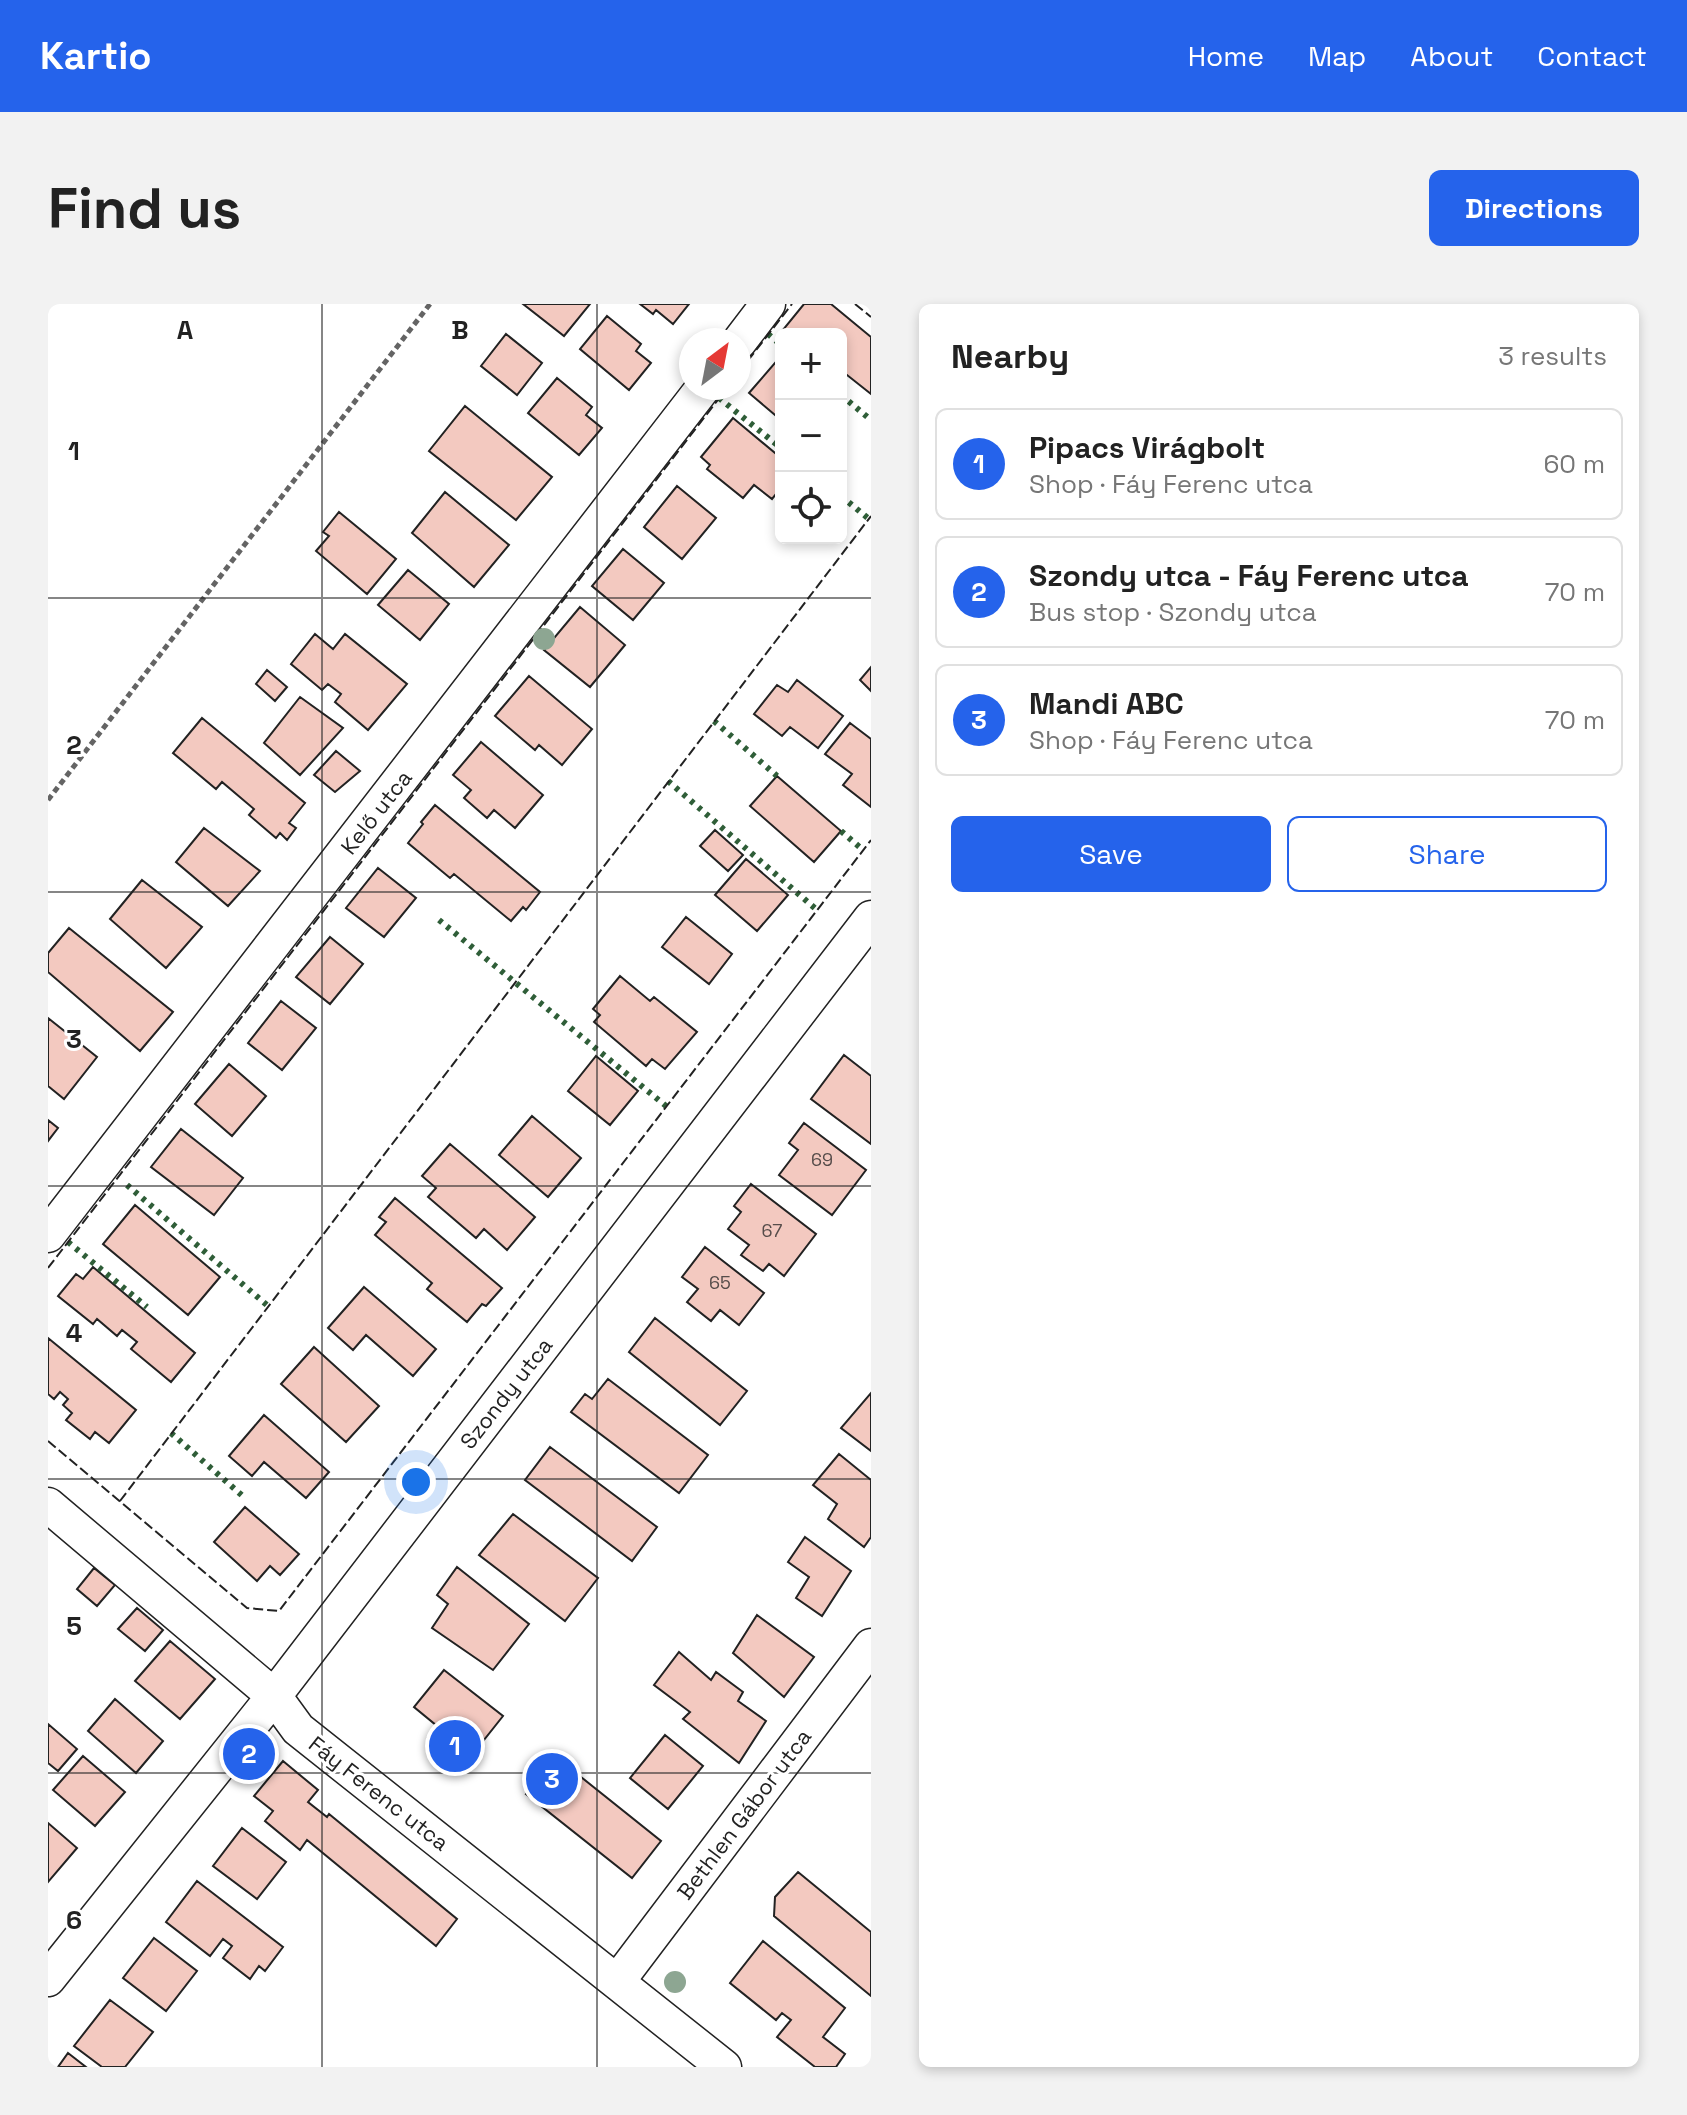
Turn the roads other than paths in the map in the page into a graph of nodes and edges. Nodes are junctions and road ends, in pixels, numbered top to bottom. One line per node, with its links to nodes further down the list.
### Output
1 (768, 304): 2 (street)
2 (750, 328)
3 (694, 400): 5 (street, Kelő utca)
4 (871, 918): 8 (street, Szondy utca)
5 (48, 1235)
6 (48, 1505): 8 (street, Fáy Ferenc utca)
7 (871, 1646): 10 (street, Bethlen Gábor utca)
8 (274, 1696): 9 (street, Szondy utca); 10 (street, Fáy Ferenc utca)
9 (48, 1979)
10 (617, 1982): 11 (street, Fáy Ferenc utca)
11 (724, 2067)

